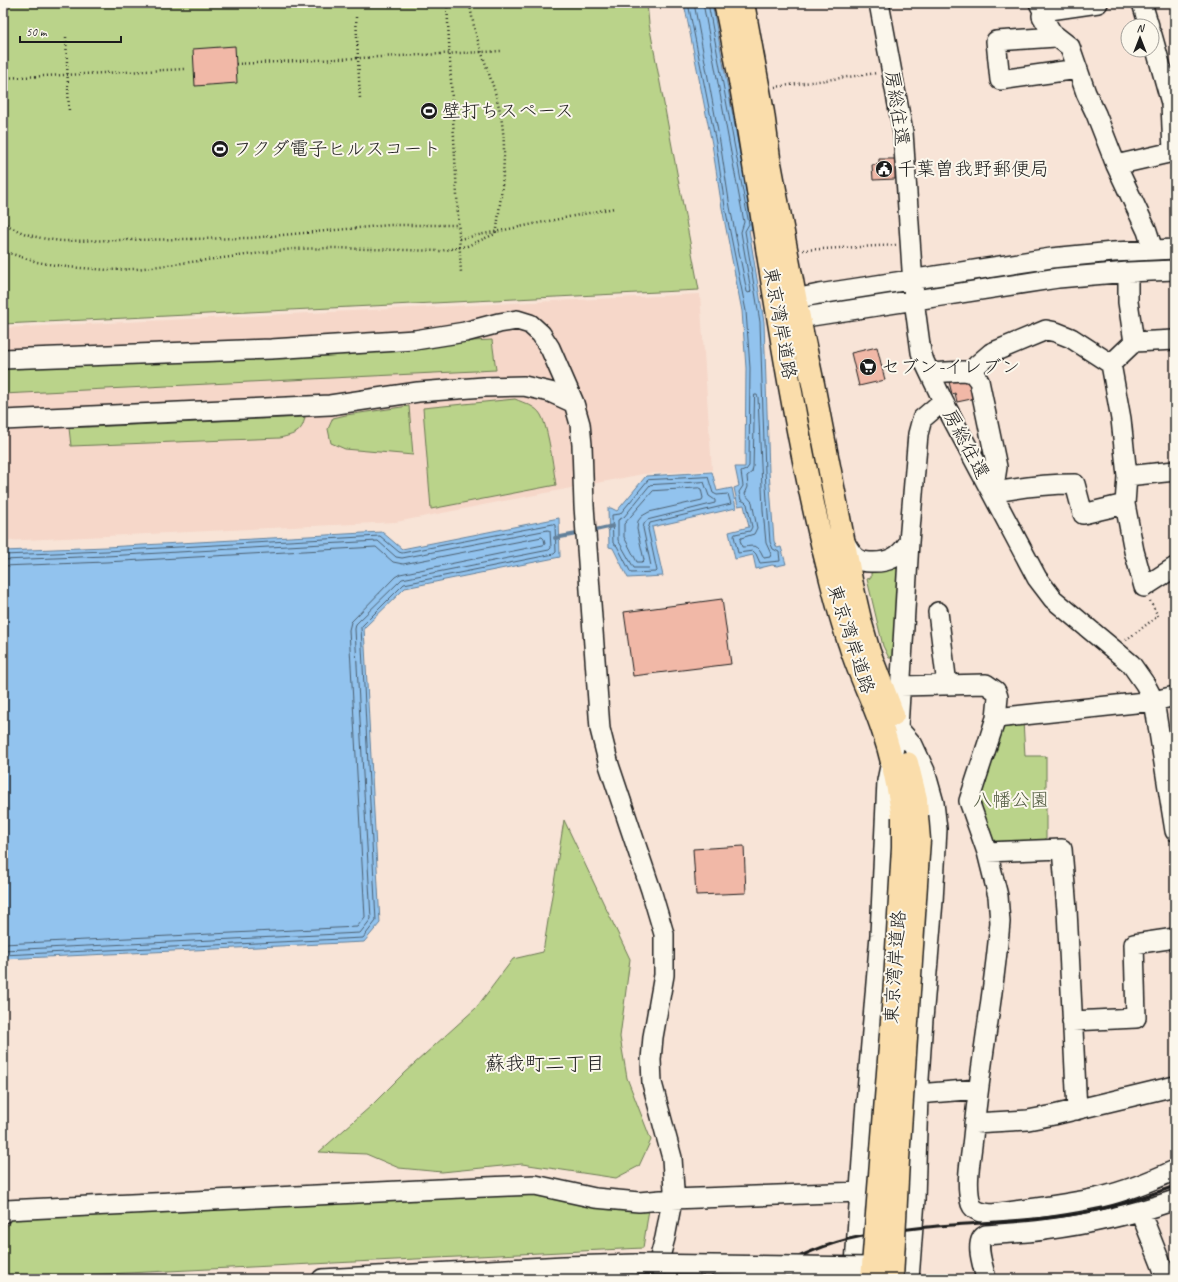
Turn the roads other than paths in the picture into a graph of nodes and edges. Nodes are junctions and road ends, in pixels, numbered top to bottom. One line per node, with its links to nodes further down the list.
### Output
1 (725, 3): 19 (highway, 東京湾岸道路)
2 (743, 3): 18 (highway, 東京湾岸道路)
3 (879, 3): 16 (street, 房総往還)
4 (1098, 3): 6 (street)
5 (1142, 3): 7 (street)
6 (1041, 7): 8 (street)
7 (1147, 18)
8 (1056, 37): 10 (street); 10 (street)
9 (1158, 58): 11 (street)
10 (1078, 69): 11 (street)
11 (1116, 165): 13 (street)
12 (1175, 249): 13 (street)
13 (1153, 250): 16 (street)
14 (1175, 270): 15 (street)
15 (1128, 272): 17 (street); 21 (street)
16 (913, 279): 17 (street, 房総往還); 18 (street)
17 (914, 300): 18 (street); 24 (street, 房総往還)
18 (797, 308): 19 (street); 33 (highway, 東京湾岸道路)
19 (777, 310): 43 (highway, 東京湾岸道路)
20 (1175, 340): 21 (street)
21 (1134, 342): 23 (street)
22 (3, 359): 27 (street)
23 (1111, 364): 25 (street); 30 (street)
24 (930, 373): 25 (street); 26 (street, 房総往還)
25 (973, 373): 31 (street)
26 (943, 401): 31 (street, 房総往還); 34 (street)
27 (574, 403): 28 (street); 57 (street)
28 (3, 420)
29 (1175, 472): 30 (street)
30 (1127, 476): 32 (street)
31 (992, 492): 32 (street); 40 (street, 房総往還)
32 (1125, 504): 35 (street)
33 (844, 539): 34 (street); 42 (highway, 東京湾岸道路)
34 (909, 542): 38 (street)
35 (1175, 567)
36 (938, 612): 37 (street)
37 (947, 685): 38 (street); 41 (street)
38 (900, 686): 42 (street)
39 (1175, 696): 40 (street)
40 (1154, 701): 41 (street); 44 (street, 房総往還)
41 (996, 718): 47 (street)
42 (898, 728): 43 (street); 45 (highway, 東京湾岸道路); 52 (street)
43 (892, 757): 45 (highway, 東京湾岸道路)
44 (1169, 757): 46 (street, 房総往還)
45 (902, 820): 56 (street); 63 (highway, 東京湾岸道路, bridge)
46 (1175, 831)
47 (987, 852): 49 (street); 51 (street)
48 (1175, 938): 49 (street)
49 (1072, 1021): 53 (street)
50 (1175, 1089): 53 (street)
51 (978, 1090): 52 (street); 54 (street)
52 (918, 1094): 61 (street)
53 (1076, 1110): 54 (street)
54 (974, 1123): 55 (street)
55 (1175, 1170)
56 (860, 1192): 57 (street); 62 (street)
57 (672, 1199): 60 (street); 65 (street)
58 (1175, 1200): 59 (street)
59 (1140, 1211): 67 (street); 68 (street)
60 (3, 1214)
61 (912, 1235): 62 (street); 63 (street)
62 (857, 1243): 66 (street)
63 (888, 1274): 64 (street, bridge)
64 (322, 1279)
65 (654, 1279)
66 (854, 1279)
67 (986, 1279)
68 (1167, 1279)

